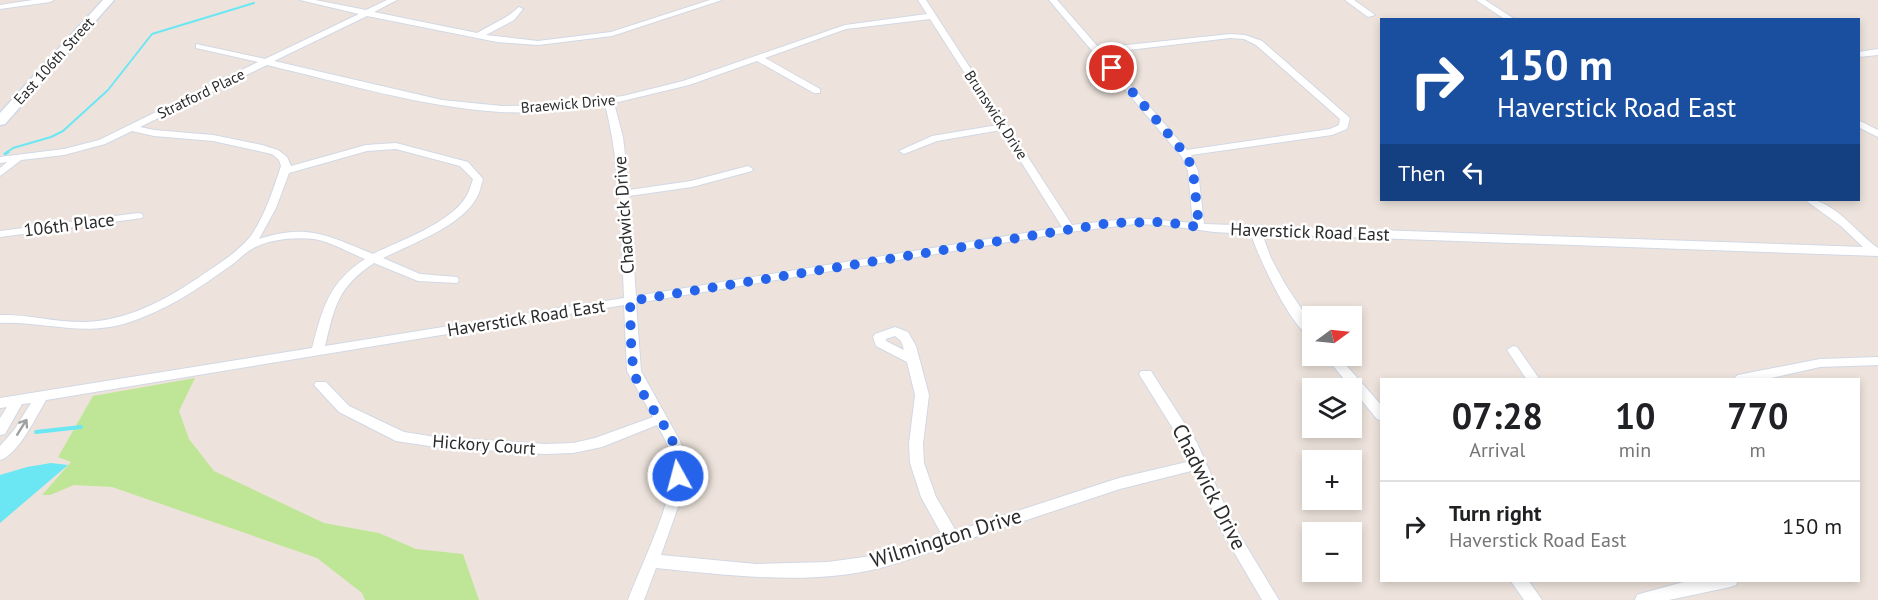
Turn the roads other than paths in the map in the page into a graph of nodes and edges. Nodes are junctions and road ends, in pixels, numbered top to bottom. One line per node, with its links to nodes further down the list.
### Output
1 (51, 0): 10 (street)
2 (109, 0): 25 (street, East 106th Street)
3 (304, 0): 12 (street)
4 (393, 0): 12 (street, Stratford Place)
5 (718, 0): 16 (street)
6 (922, 0): 14 (street, Brunswick Drive)
7 (1053, 0): 18 (street)
8 (1349, 0): 13 (street)
9 (1480, 0): 15 (street)
10 (0, 7)
11 (519, 9): 16 (street)
12 (368, 13): 16 (street); 22 (street, Stratford Place)
13 (1371, 15)
14 (932, 16): 21 (street, Braewick Drive); 27 (street, Brunswick Drive)
15 (1509, 18)
16 (479, 36)
17 (199, 46): 22 (street, Braewick Drive)
18 (1097, 51): 31 (street); 31 (street)
19 (1878, 52): 20 (street)
20 (1860, 55)
21 (757, 57): 23 (street); 24 (street, Braewick Drive)
22 (268, 62): 24 (street, Braewick Drive); 28 (street, Stratford Place)
23 (817, 91)
24 (609, 101): 37 (street, Chadwick Drive)
25 (0, 121)
26 (1860, 124): 29 (street)
27 (1004, 127): 30 (street); 42 (street, Brunswick Drive)
28 (132, 128): 32 (street, Stratford Place); 35 (street)
29 (1878, 134)
30 (904, 151)
31 (1184, 153): 41 (street)
32 (18, 158): 33 (street, Stratford Place); 36 (street)
33 (0, 160)
34 (748, 169): 37 (street)
35 (285, 171): 40 (street); 48 (street)
36 (0, 173)
37 (624, 194): 50 (street, Chadwick Drive)
38 (1811, 201): 47 (street)
39 (138, 216): 44 (street, 106th Place)
40 (264, 222): 45 (street); 46 (street)
41 (1199, 227): 42 (street, Haverstick Road East); 43 (street, Haverstick Road East)
42 (1069, 229): 50 (street, Haverstick Road East)
43 (1255, 230): 47 (street, Haverstick Road East); 52 (street)
44 (0, 234)
45 (283, 235): 46 (street); 48 (street)
46 (248, 246): 51 (street)
47 (1877, 252)
48 (372, 258): 49 (street); 54 (street)
49 (453, 280)
50 (630, 301): 54 (street, Haverstick Road East); 66 (street, Chadwick Drive)
51 (0, 319)
52 (1302, 320)
53 (1513, 350): 59 (street)
54 (317, 352): 62 (street, Haverstick Road East)
55 (914, 360): 70 (street)
56 (1878, 361): 60 (street)
57 (1340, 366): 65 (street)
58 (1146, 374): 69 (street, Chadwick Drive)
59 (1533, 378)
60 (1748, 378)
61 (321, 384): 66 (street, Hickory Court)
62 (41, 397): 63 (street, Haverstick Road East); 68 (street, one-way to 62)
63 (18, 400): 64 (street, Haverstick Road East); 67 (street)
64 (0, 403)
65 (1380, 414)
66 (660, 419): 71 (street, Chadwick Drive)
67 (0, 430)
68 (0, 455)
69 (1199, 464): 70 (street, Wilmington Drive); 75 (street, Chadwick Drive)
70 (952, 540): 71 (street, Wilmington Drive)
71 (651, 561): 74 (street, Chadwick Drive)
72 (1520, 582): 76 (street)
73 (1718, 582): 77 (street)
74 (636, 600)
75 (1271, 600)
76 (1534, 600)
77 (1643, 600)

